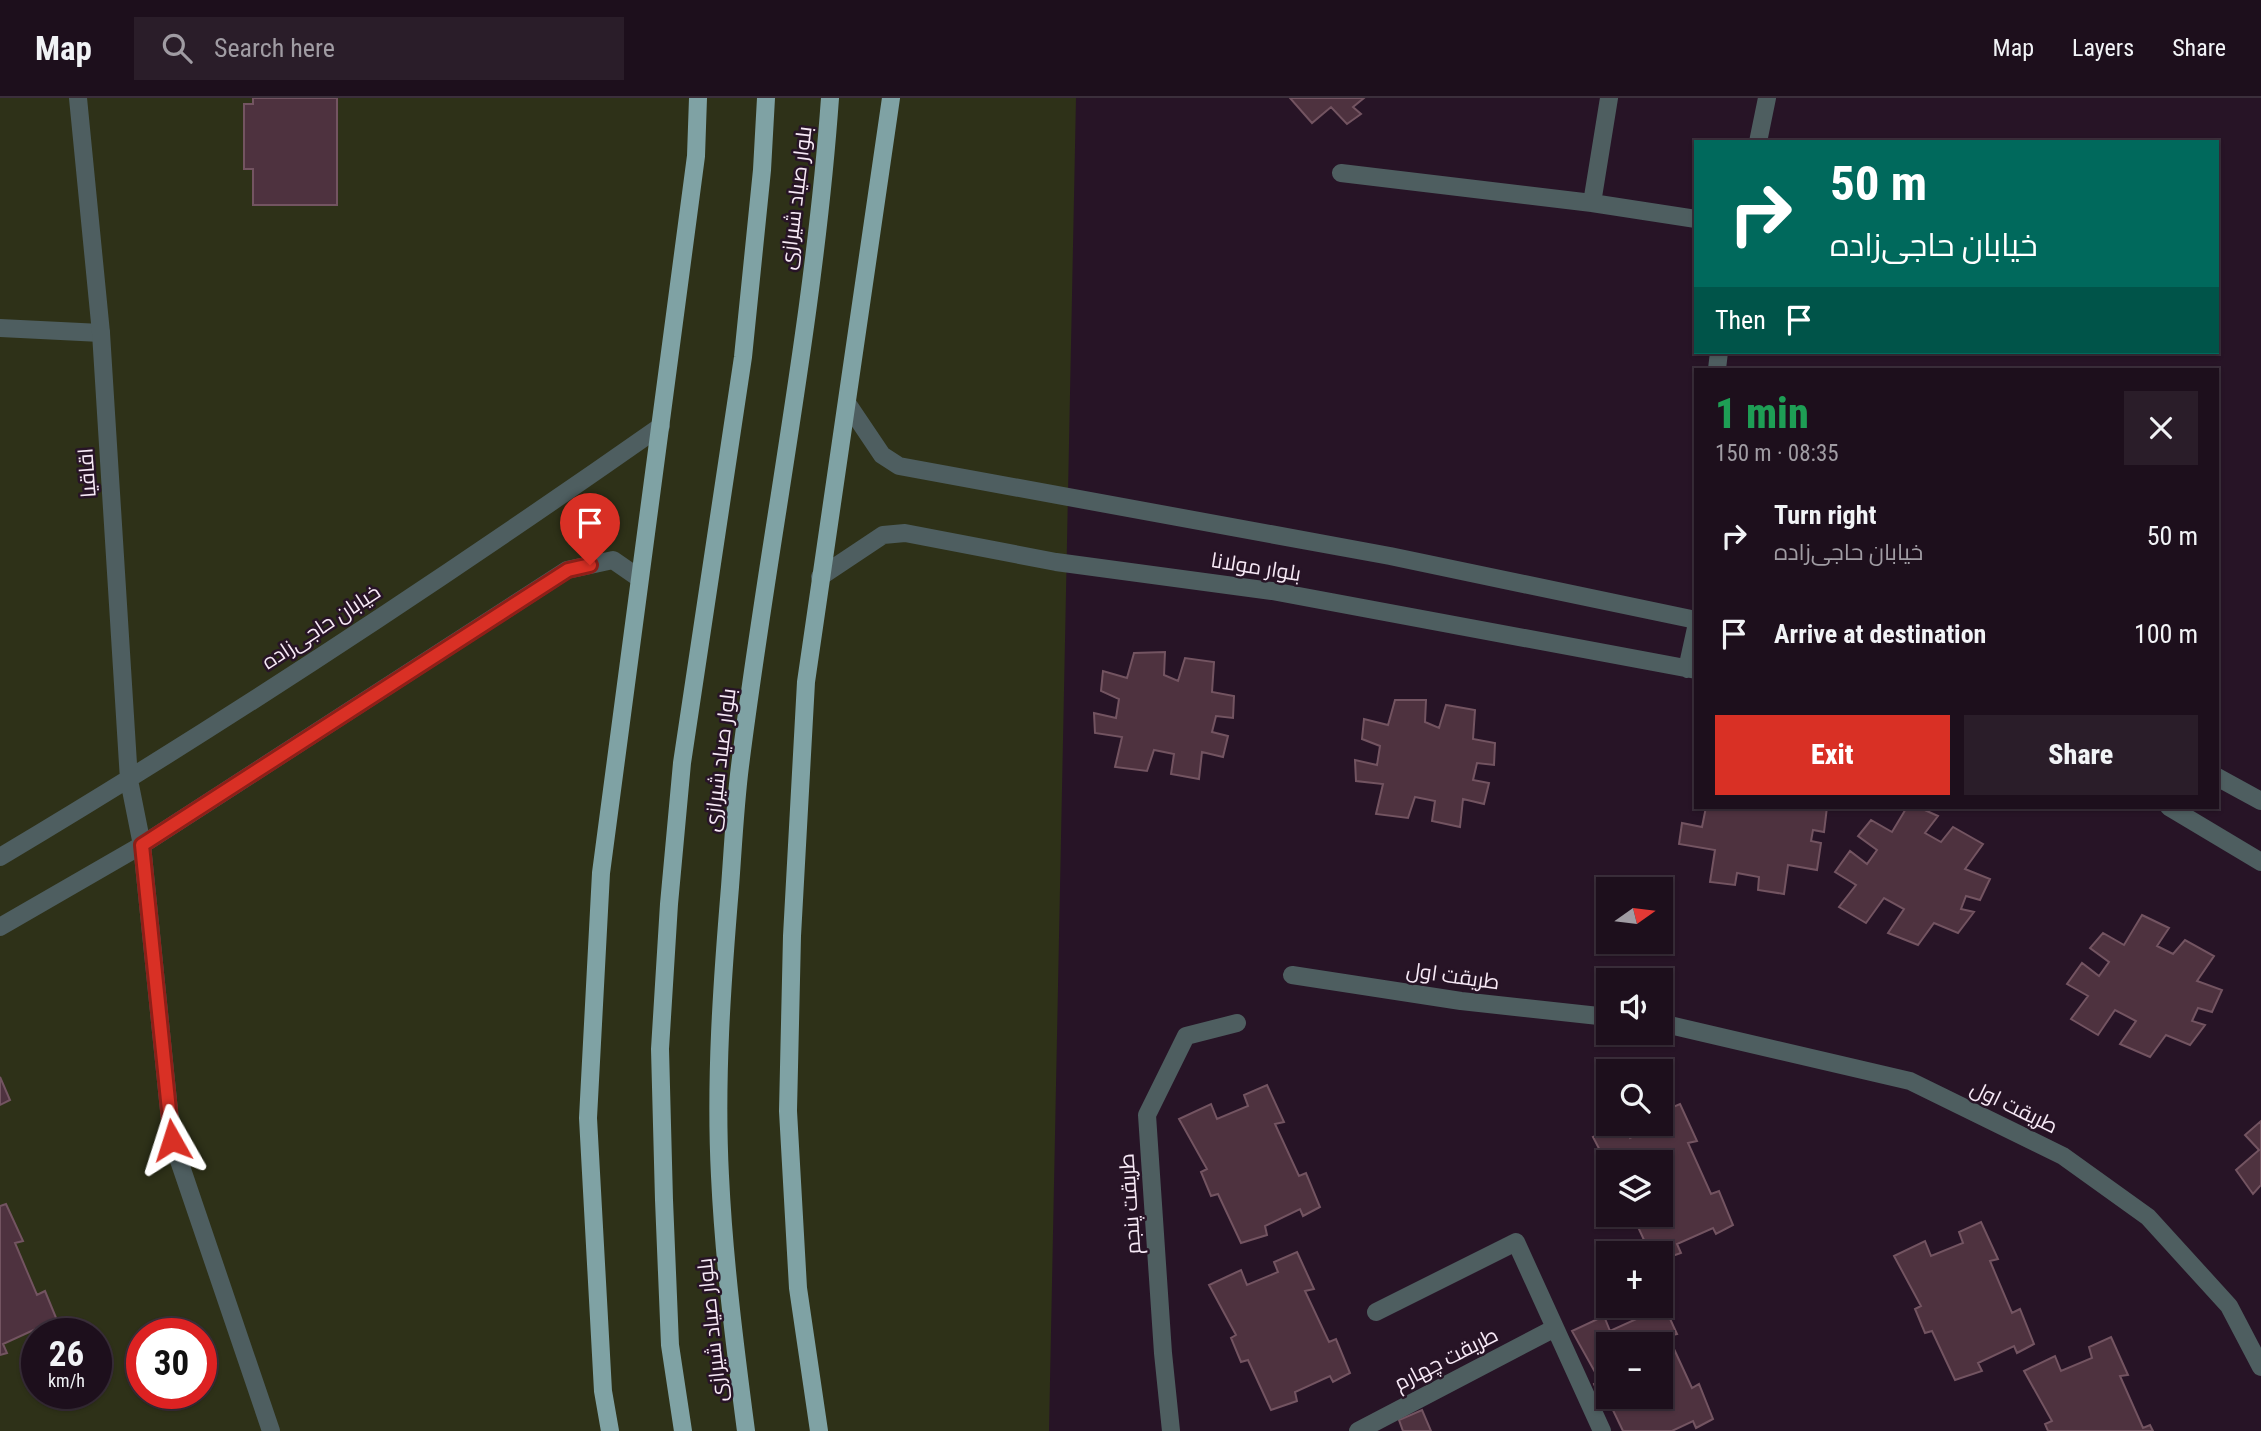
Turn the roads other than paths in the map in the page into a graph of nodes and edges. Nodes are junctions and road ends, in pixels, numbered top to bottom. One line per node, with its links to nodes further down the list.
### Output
1 (78, 98): 13 (street, اقاقیا)
2 (698, 98): 15 (main road)
3 (766, 98): 38 (main road, بلوار صیاد شیرازی)
4 (830, 98): 39 (main road, بلوار صیاد شیرازی)
5 (891, 98): 14 (main road)
6 (1609, 98): 10 (street)
7 (1767, 98): 8 (street)
8 (1758, 140)
9 (1341, 173): 10 (street)
10 (1592, 202): 11 (street)
11 (1694, 219)
12 (0, 328): 13 (street)
13 (102, 333): 22 (street, اقاقیا)
14 (847, 403): 17 (main road); 18 (street, بلوار مولانا)
15 (661, 426): 16 (main road); 22 (street, خیابان حاجی‌زاده)
16 (639, 578): 25 (street); 37 (main road)
17 (820, 578): 20 (street, بلوار مولانا); 40 (main road)
18 (1694, 620)
19 (1694, 644): 20 (street)
20 (1691, 669)
21 (2219, 777): 23 (street)
22 (130, 780): 25 (street, اقاقیا); 26 (street, خیابان حاجی‌زاده)
23 (2261, 801)
24 (2172, 809): 27 (street)
25 (142, 845): 28 (street); 36 (street, اقاقیا)
26 (0, 858)
27 (2261, 862)
28 (0, 928)
29 (1292, 975): 30 (street, طریقت اول)
30 (1596, 1016)
31 (1237, 1023): 41 (street, طریقت پنجم)
32 (1673, 1026): 35 (street, طریقت اول)
33 (1376, 1312): 34 (street)
34 (1555, 1328): 42 (street, طریقت چهارم); 43 (street)
35 (2261, 1367)
36 (271, 1431)
37 (610, 1431)
38 (683, 1431)
39 (746, 1431)
40 (819, 1431)
41 (1171, 1431)
42 (1358, 1431)
43 (1602, 1431)

